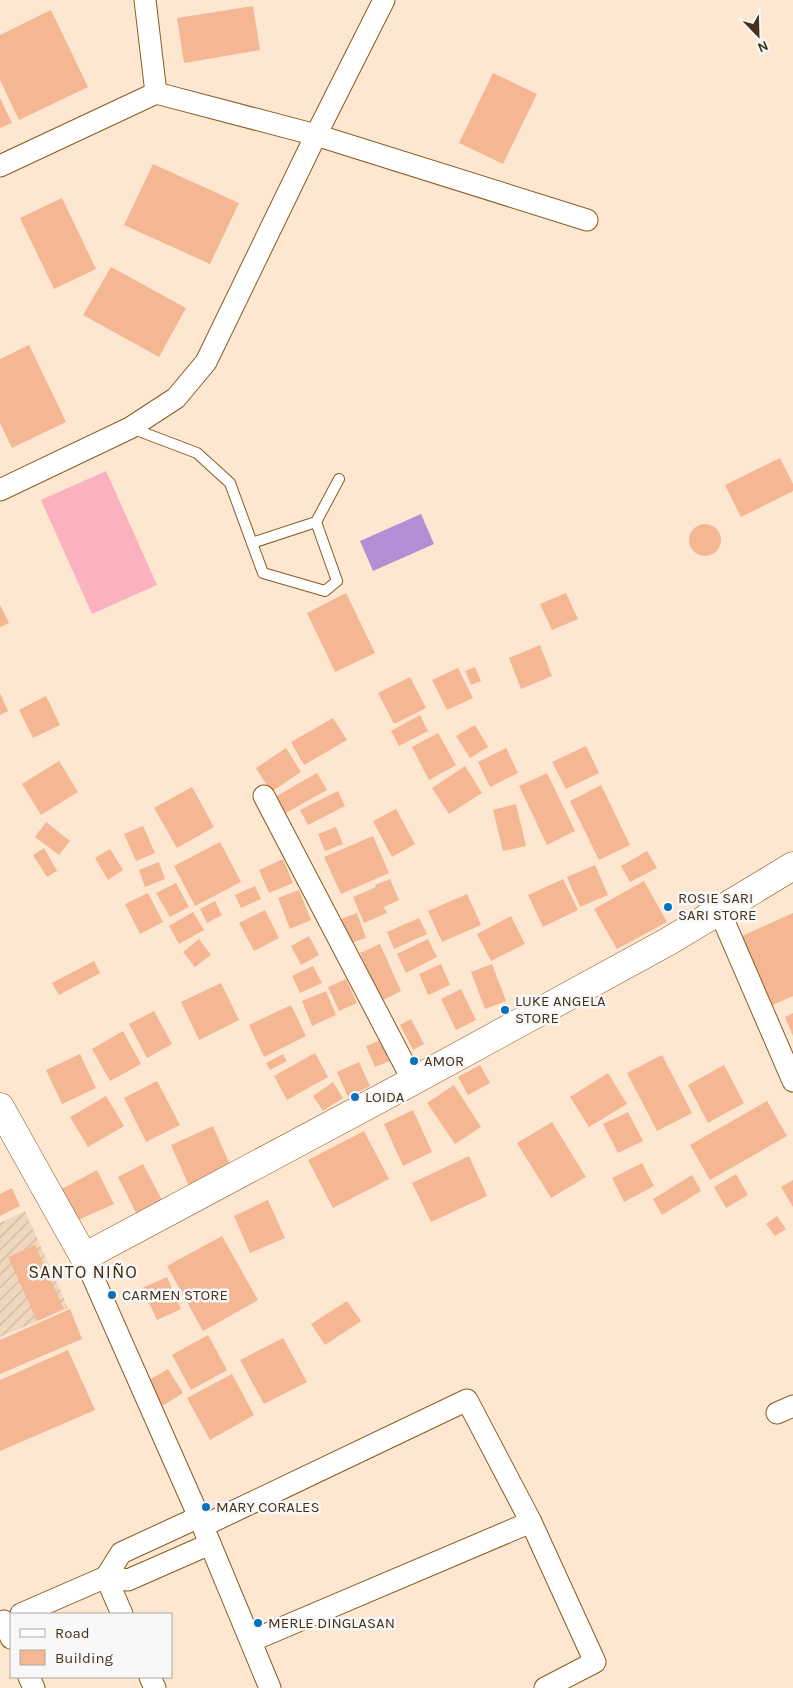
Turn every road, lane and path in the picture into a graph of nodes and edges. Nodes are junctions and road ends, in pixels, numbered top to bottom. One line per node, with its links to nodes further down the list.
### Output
1 (145, 0): 3 (street)
2 (384, 0): 4 (street)
3 (156, 92): 4 (street); 5 (street)
4 (316, 135): 6 (street); 7 (street)
5 (0, 166)
6 (587, 220)
7 (130, 428): 9 (street); 11 (lane)
8 (338, 479): 10 (lane)
9 (0, 490)
10 (316, 522): 11 (lane); 11 (lane)
11 (252, 543)
12 (264, 796): 15 (street)
13 (793, 866): 14 (street)
14 (719, 910): 15 (street); 16 (street)
15 (413, 1081): 18 (street)
16 (793, 1081)
17 (0, 1107): 18 (street)
18 (84, 1257): 20 (street)
19 (531, 1522): 20 (street); 24 (street); 26 (street)
20 (204, 1529): 21 (street); 21 (street); 24 (street)
21 (106, 1577): 22 (street); 23 (street)
22 (30, 1613)
23 (122, 1613)
24 (251, 1641): 25 (street)
25 (270, 1688)
26 (545, 1688)

